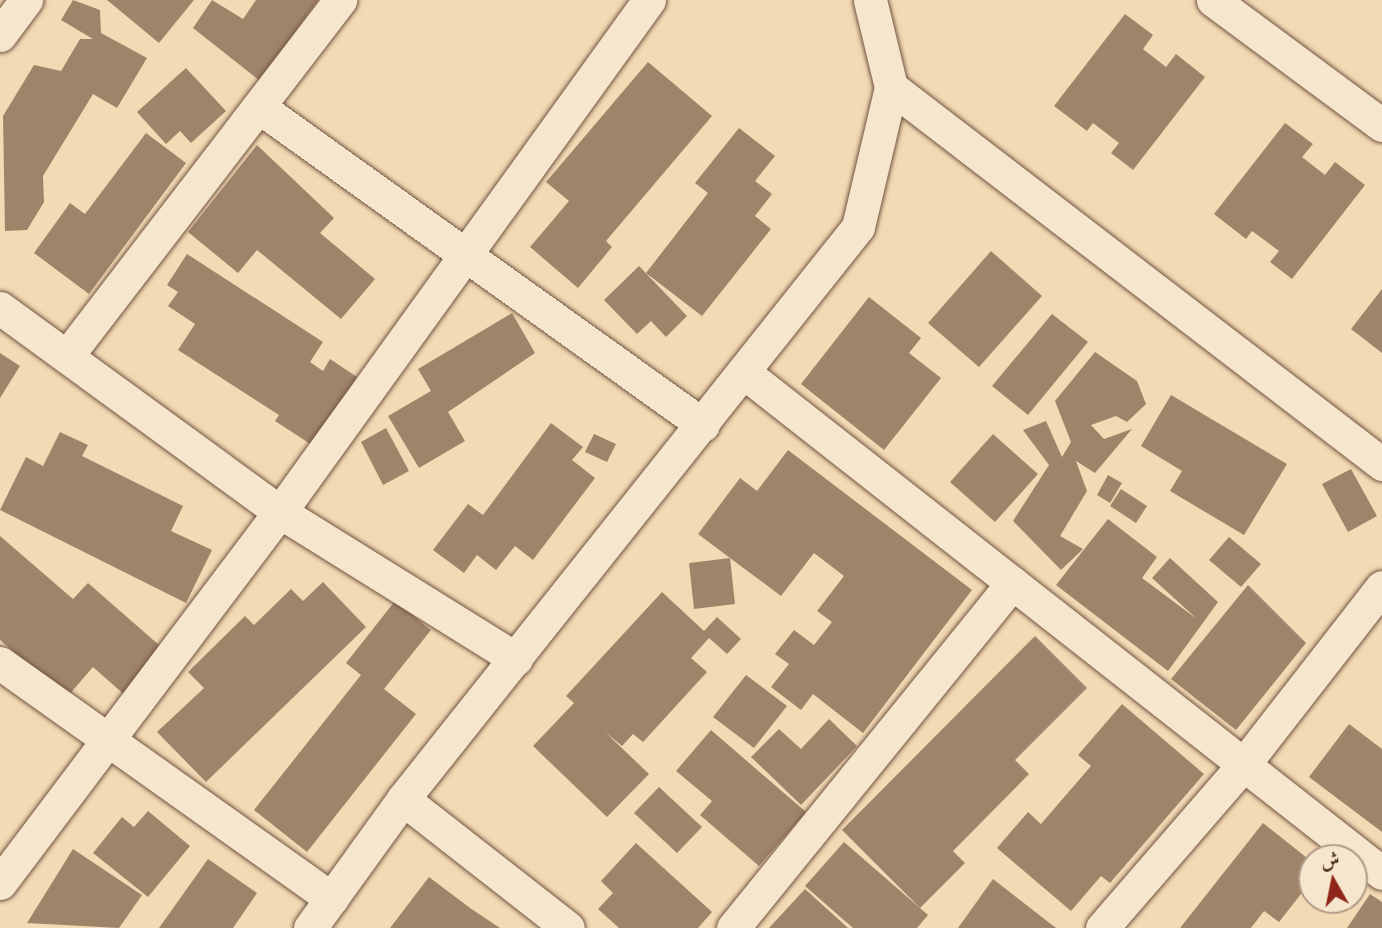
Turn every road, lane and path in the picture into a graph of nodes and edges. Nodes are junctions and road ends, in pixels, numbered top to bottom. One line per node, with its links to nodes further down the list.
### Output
1 (26, 0): 6 (street)
2 (340, 0): 8 (street)
3 (649, 0): 10 (street)
4 (870, 0): 7 (street)
5 (1213, 0): 9 (street)
6 (0, 35)
7 (891, 87): 13 (street); 15 (street)
8 (259, 107): 10 (street); 12 (street)
9 (1382, 125)
10 (465, 255): 14 (street); 16 (street)
11 (0, 308): 12 (street)
12 (67, 356): 16 (street)
13 (746, 374): 14 (street); 17 (street)
14 (703, 425): 19 (street)
15 (1382, 464)
16 (280, 512): 19 (street); 21 (street)
17 (1012, 583): 22 (street); 29 (street)
18 (1382, 587): 22 (street)
19 (516, 659): 23 (street)
20 (0, 663): 21 (street)
21 (106, 738): 25 (street); 26 (street)
22 (1244, 764): 24 (street); 30 (street)
23 (403, 799): 26 (street); 28 (street)
24 (1382, 873)
25 (0, 883)
26 (332, 899): 27 (street)
27 (310, 928)
28 (568, 928)
29 (733, 928)
30 (1102, 928)

